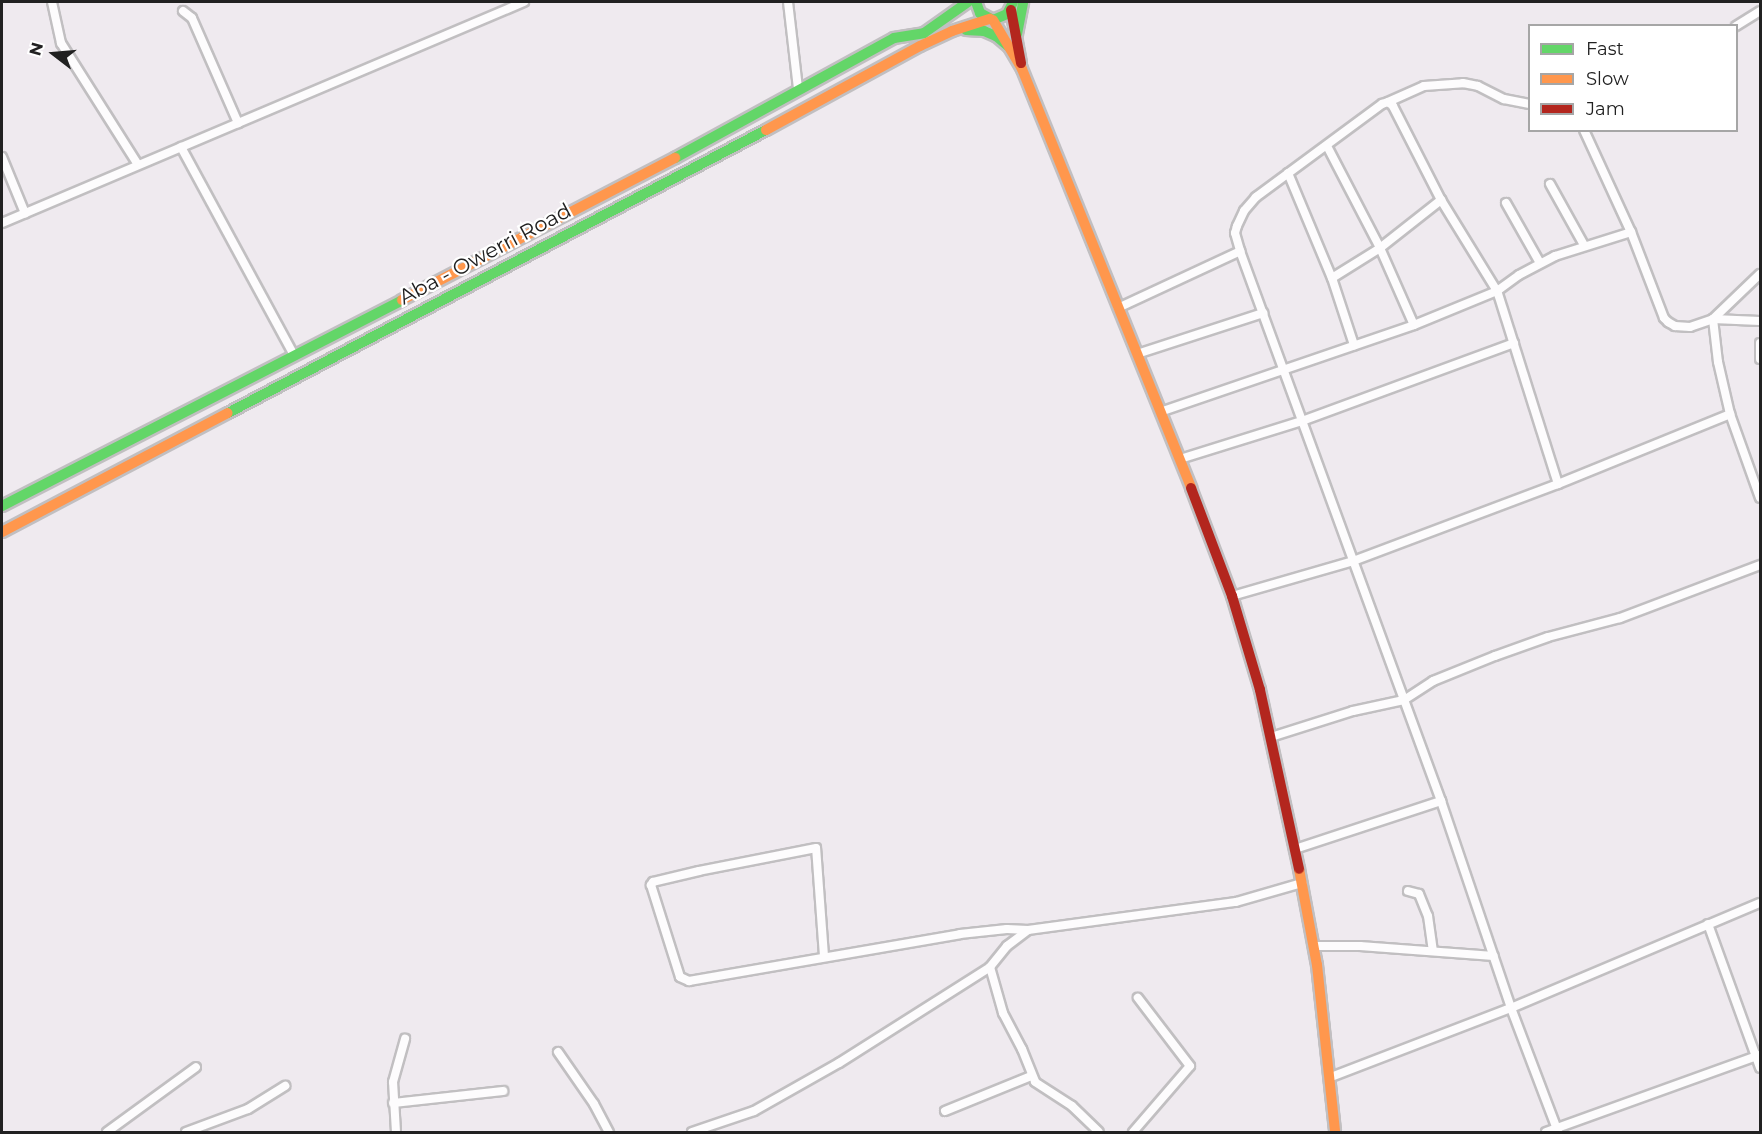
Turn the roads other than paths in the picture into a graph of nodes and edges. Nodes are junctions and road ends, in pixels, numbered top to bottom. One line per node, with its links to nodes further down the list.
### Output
1 (52, 2): 22 (street)
2 (524, 2): 17 (street)
3 (788, 2): 14 (street)
4 (968, 2): 14 (main road, Aba - Owerri Road)
5 (976, 2): 9 (main road)
6 (1015, 4): 9 (main road, Aba - Owerri Road); 13 (main road)
7 (183, 11): 17 (street)
8 (1761, 11): 10 (street)
9 (991, 19): 11 (main road, Aba - Owerri Road); 12 (main road)
10 (1738, 25)
11 (952, 31): 12 (main road); 35 (main road, Aba - Owerri Road)
12 (1009, 47): 13 (main road)
13 (1022, 69): 39 (main road)
14 (798, 89): 33 (main road, Aba - Owerri Road)
15 (1388, 102): 16 (street); 19 (street); 25 (street)
16 (1528, 104)
17 (238, 123): 20 (street)
18 (1585, 132): 29 (street)
19 (1328, 146): 23 (street); 31 (street)
20 (181, 147): 22 (street); 48 (street)
21 (2, 157): 27 (street)
22 (138, 165): 27 (street)
23 (1288, 173): 32 (street); 37 (street)
24 (1550, 183): 30 (street)
25 (1441, 200): 31 (street); 38 (street)
26 (1506, 203): 34 (street)
27 (25, 213): 28 (street)
28 (2, 223)
29 (1631, 232): 30 (street); 41 (street)
30 (1584, 245): 34 (street)
31 (1380, 248): 37 (street); 43 (street)
32 (1240, 251): 39 (street); 40 (street)
33 (485, 258): 35 (main road); 48 (main road, Aba - Owerri Road)
34 (1540, 263): 38 (street)
35 (490, 273): 58 (main road, Aba - Owerri Road)
36 (1761, 274): 41 (street)
37 (1332, 278): 46 (street)
38 (1497, 291): 43 (street); 44 (street)
39 (1118, 308): 47 (main road)
40 (1263, 313): 47 (street); 50 (street)
41 (1713, 319): 42 (street); 52 (street)
42 (1761, 321)
43 (1414, 325): 46 (street)
44 (1514, 343): 53 (street); 55 (street)
45 (1761, 343): 49 (street)
46 (1354, 345): 50 (street)
47 (1137, 354): 51 (main road)
48 (294, 355): 57 (main road, Aba - Owerri Road)
49 (1761, 359)
50 (1284, 370): 51 (street); 53 (street)
51 (1160, 412): 54 (main road)
52 (1730, 414): 55 (street); 56 (street)
53 (1302, 421): 54 (street); 59 (street)
54 (1180, 459): 61 (main road)
55 (1558, 484): 59 (street)
56 (1761, 498)
57 (2, 506)
58 (2, 532)
59 (1353, 561): 61 (street); 62 (street)
60 (1761, 565): 62 (street)
61 (1232, 597): 63 (main road)
62 (1404, 700): 63 (street); 64 (street)
63 (1271, 737): 65 (main road)
64 (1441, 801): 65 (street); 74 (street)
65 (1296, 849): 66 (main road)
66 (1302, 883): 70 (street); 71 (main road)
67 (1408, 891): 72 (street)
68 (1761, 903): 69 (street)
69 (1708, 924): 77 (street); 80 (street)
70 (1028, 930): 73 (street); 75 (street)
71 (1313, 946): 72 (street); 84 (main road)
72 (1433, 951): 74 (street)
73 (824, 956): 73 (street)
74 (1494, 956): 77 (street)
75 (990, 967): 83 (street); 94 (street)
76 (1138, 998): 96 (street)
77 (1511, 1008): 84 (street); 89 (street)
78 (405, 1039): 87 (street)
79 (558, 1052): 93 (street)
80 (1758, 1055): 82 (street); 89 (street)
81 (195, 1067): 90 (street)
82 (1761, 1068)
83 (1031, 1076): 88 (street); 95 (street)
84 (1330, 1077): 97 (main road)
85 (285, 1086): 91 (street)
86 (503, 1092): 87 (street)
87 (393, 1103): 92 (street)
88 (945, 1111)
89 (1557, 1131): 98 (street)
90 (107, 1132)
91 (186, 1132)
92 (396, 1132)
93 (609, 1132)
94 (692, 1132)
95 (1099, 1132)
96 (1133, 1132)
97 (1335, 1132)
98 (1546, 1132)

